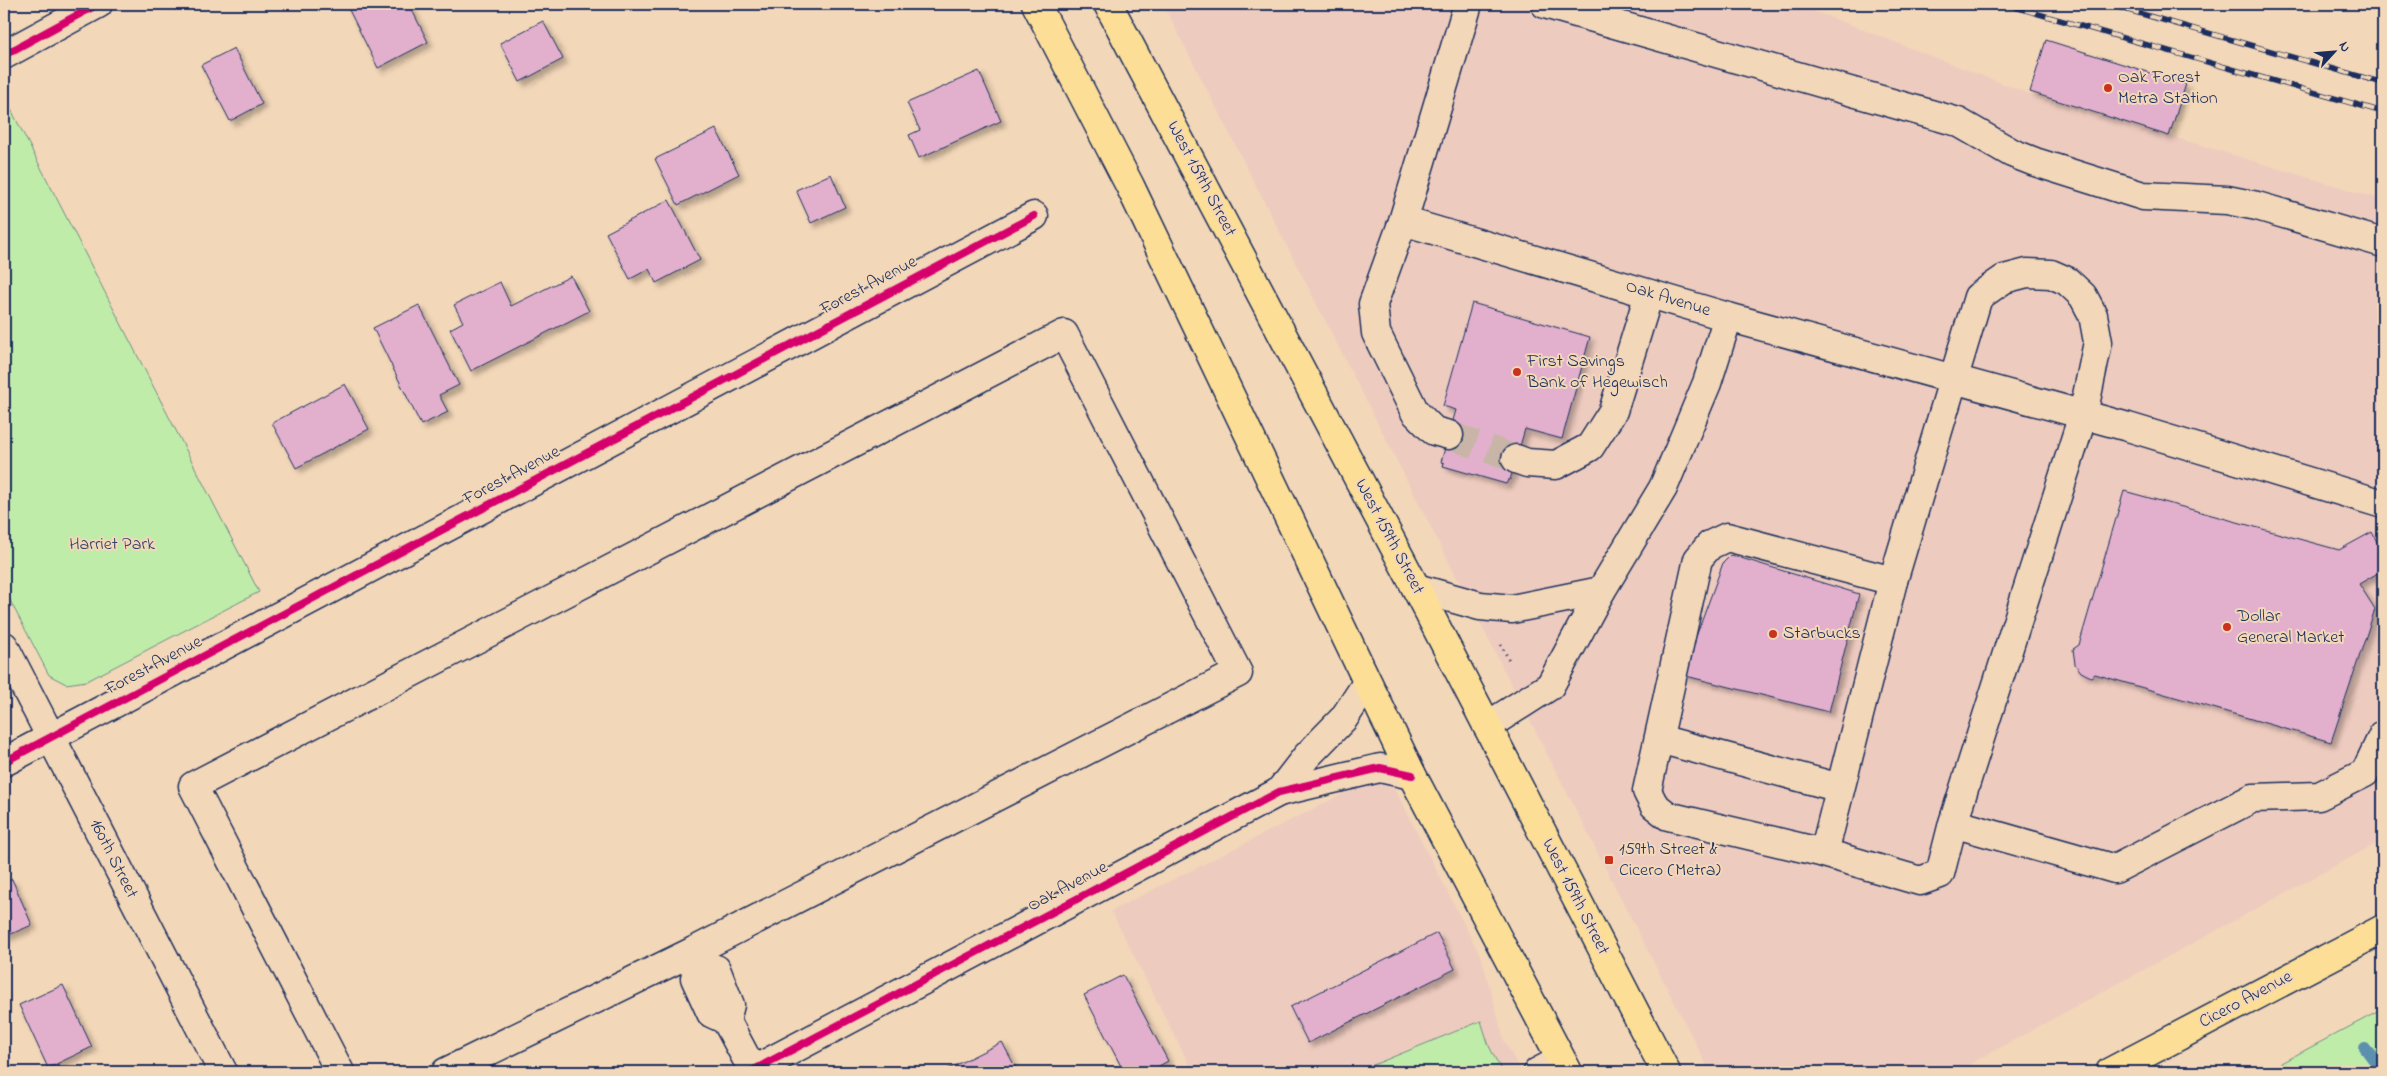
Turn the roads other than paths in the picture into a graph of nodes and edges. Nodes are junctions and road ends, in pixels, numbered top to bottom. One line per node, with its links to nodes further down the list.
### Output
1 (98, 4): 6 (street)
2 (1036, 4): 21 (main road)
3 (1108, 4): 18 (main road, West 159th Street)
4 (1468, 4): 8 (street)
5 (1545, 4): 9 (street)
6 (4, 56)
7 (1034, 216): 24 (street, Forest Avenue)
8 (1403, 221): 10 (street, Oak Avenue); 14 (street)
9 (2383, 243)
10 (1649, 294): 11 (street, Oak Avenue); 15 (street)
11 (1728, 317): 12 (street); 19 (street, Oak Avenue)
12 (1952, 379): 13 (street); 13 (street); 17 (street)
13 (2083, 415): 16 (street); 30 (street)
14 (1449, 435)
15 (1516, 459)
16 (2383, 504)
17 (1894, 581): 25 (street); 28 (street)
18 (1416, 588): 19 (street); 22 (main road, West 159th Street)
19 (1601, 591): 22 (street, Oak Avenue)
20 (4, 646): 24 (street, 160th Street)
21 (1367, 683): 27 (main road); 29 (street, Oak Avenue)
22 (1487, 726): 39 (main road, West 159th Street)
23 (2383, 735): 30 (street)
24 (50, 737): 26 (street, Forest Avenue); 35 (street, 160th Street)
25 (1659, 739): 28 (street); 31 (street)
26 (4, 762)
27 (1412, 775): 29 (street, Oak Avenue); 34 (main road)
28 (1840, 788): 31 (street)
29 (1280, 792): 38 (street, Oak Avenue)
30 (1953, 823): 31 (street)
31 (1824, 854)
32 (2383, 929): 40 (main road, Cicero Avenue)
33 (697, 958): 36 (street); 37 (street); 38 (street)
34 (1556, 1068)
35 (224, 1072)
36 (340, 1072)
37 (446, 1072)
38 (751, 1072)
39 (1666, 1072)
40 (2110, 1072)

